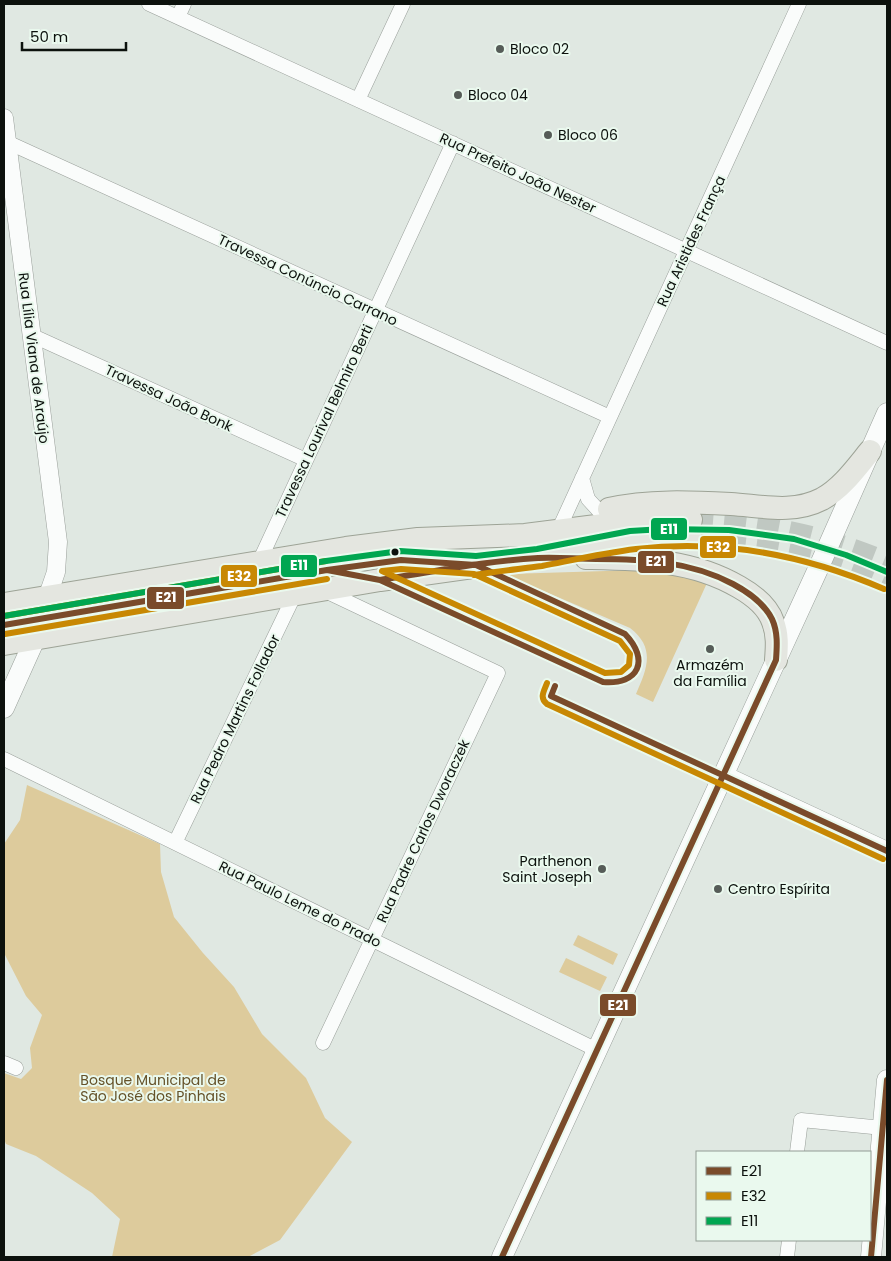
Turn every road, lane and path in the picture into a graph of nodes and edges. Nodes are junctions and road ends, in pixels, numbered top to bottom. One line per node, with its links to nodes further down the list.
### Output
1 (149, 4): 5 (street, Rua Prefeito João Nester)
2 (184, 4): 5 (street)
3 (403, 4): 6 (street)
4 (799, 4): 10 (street, Rua Aristides França)
5 (178, 17): 6 (street, Rua Prefeito João Nester)
6 (358, 100): 9 (street, Rua Prefeito João Nester)
7 (4, 118): 8 (street, Rua Lília Viana de Araújo)
8 (7, 142): 11 (street, Travessa Conúncio Carrano); 12 (street, Rua Lília Viana de Araújo)
9 (453, 143): 10 (street, Rua Prefeito João Nester); 11 (street, Travessa Lourival Belmiro Berti)
10 (686, 250): 13 (street, Rua Prefeito João Nester); 15 (street, Rua Aristides França)
11 (375, 310): 15 (street, Travessa Conúncio Carrano); 17 (street, Travessa Lourival Belmiro Berti)
12 (31, 335): 17 (street, Travessa João Bonk); 25 (street, Rua Lília Viana de Araújo)
13 (887, 343)
14 (887, 412): 16 (main road)
15 (610, 418): 18 (street, Rua Aristides França)
16 (870, 451): 19 (main road); 29 (main road)
17 (306, 460): 22 (street, Travessa Lourival Belmiro Berti)
18 (582, 478): 19 (street); 20 (street, Rua Aristides França)
19 (599, 511): 20 (main road)
20 (562, 530): 21 (main road); 22 (main road)
21 (538, 558): 23 (main road); 29 (main road)
22 (259, 562): 25 (main road)
23 (322, 590): 24 (main road); 35 (street, Rua Padre Carlos Dworaczek)
24 (295, 594): 27 (main road); 33 (street, Rua Pedro Martins Follador)
25 (47, 598): 26 (main road); 27 (main road)
26 (4, 604)
27 (35, 639): 28 (main road); 30 (main road)
28 (4, 644)
29 (776, 660): 32 (main road)
30 (4, 708)
31 (4, 759): 33 (street, Rua Paulo Leme do Prado)
32 (724, 775): 34 (street); 37 (main road)
33 (175, 843): 35 (street, Rua Paulo Leme do Prado)
34 (887, 851)
35 (372, 940): 36 (street, Rua Padre Carlos Dworaczek); 37 (street, Rua Paulo Leme do Prado)
36 (323, 1043)
37 (597, 1050): 42 (main road)
38 (887, 1080): 39 (main road)
39 (883, 1128): 40 (street); 44 (main road)
40 (797, 1151)
41 (788, 1241): 43 (street)
42 (502, 1257)
43 (787, 1257)
44 (870, 1257)

